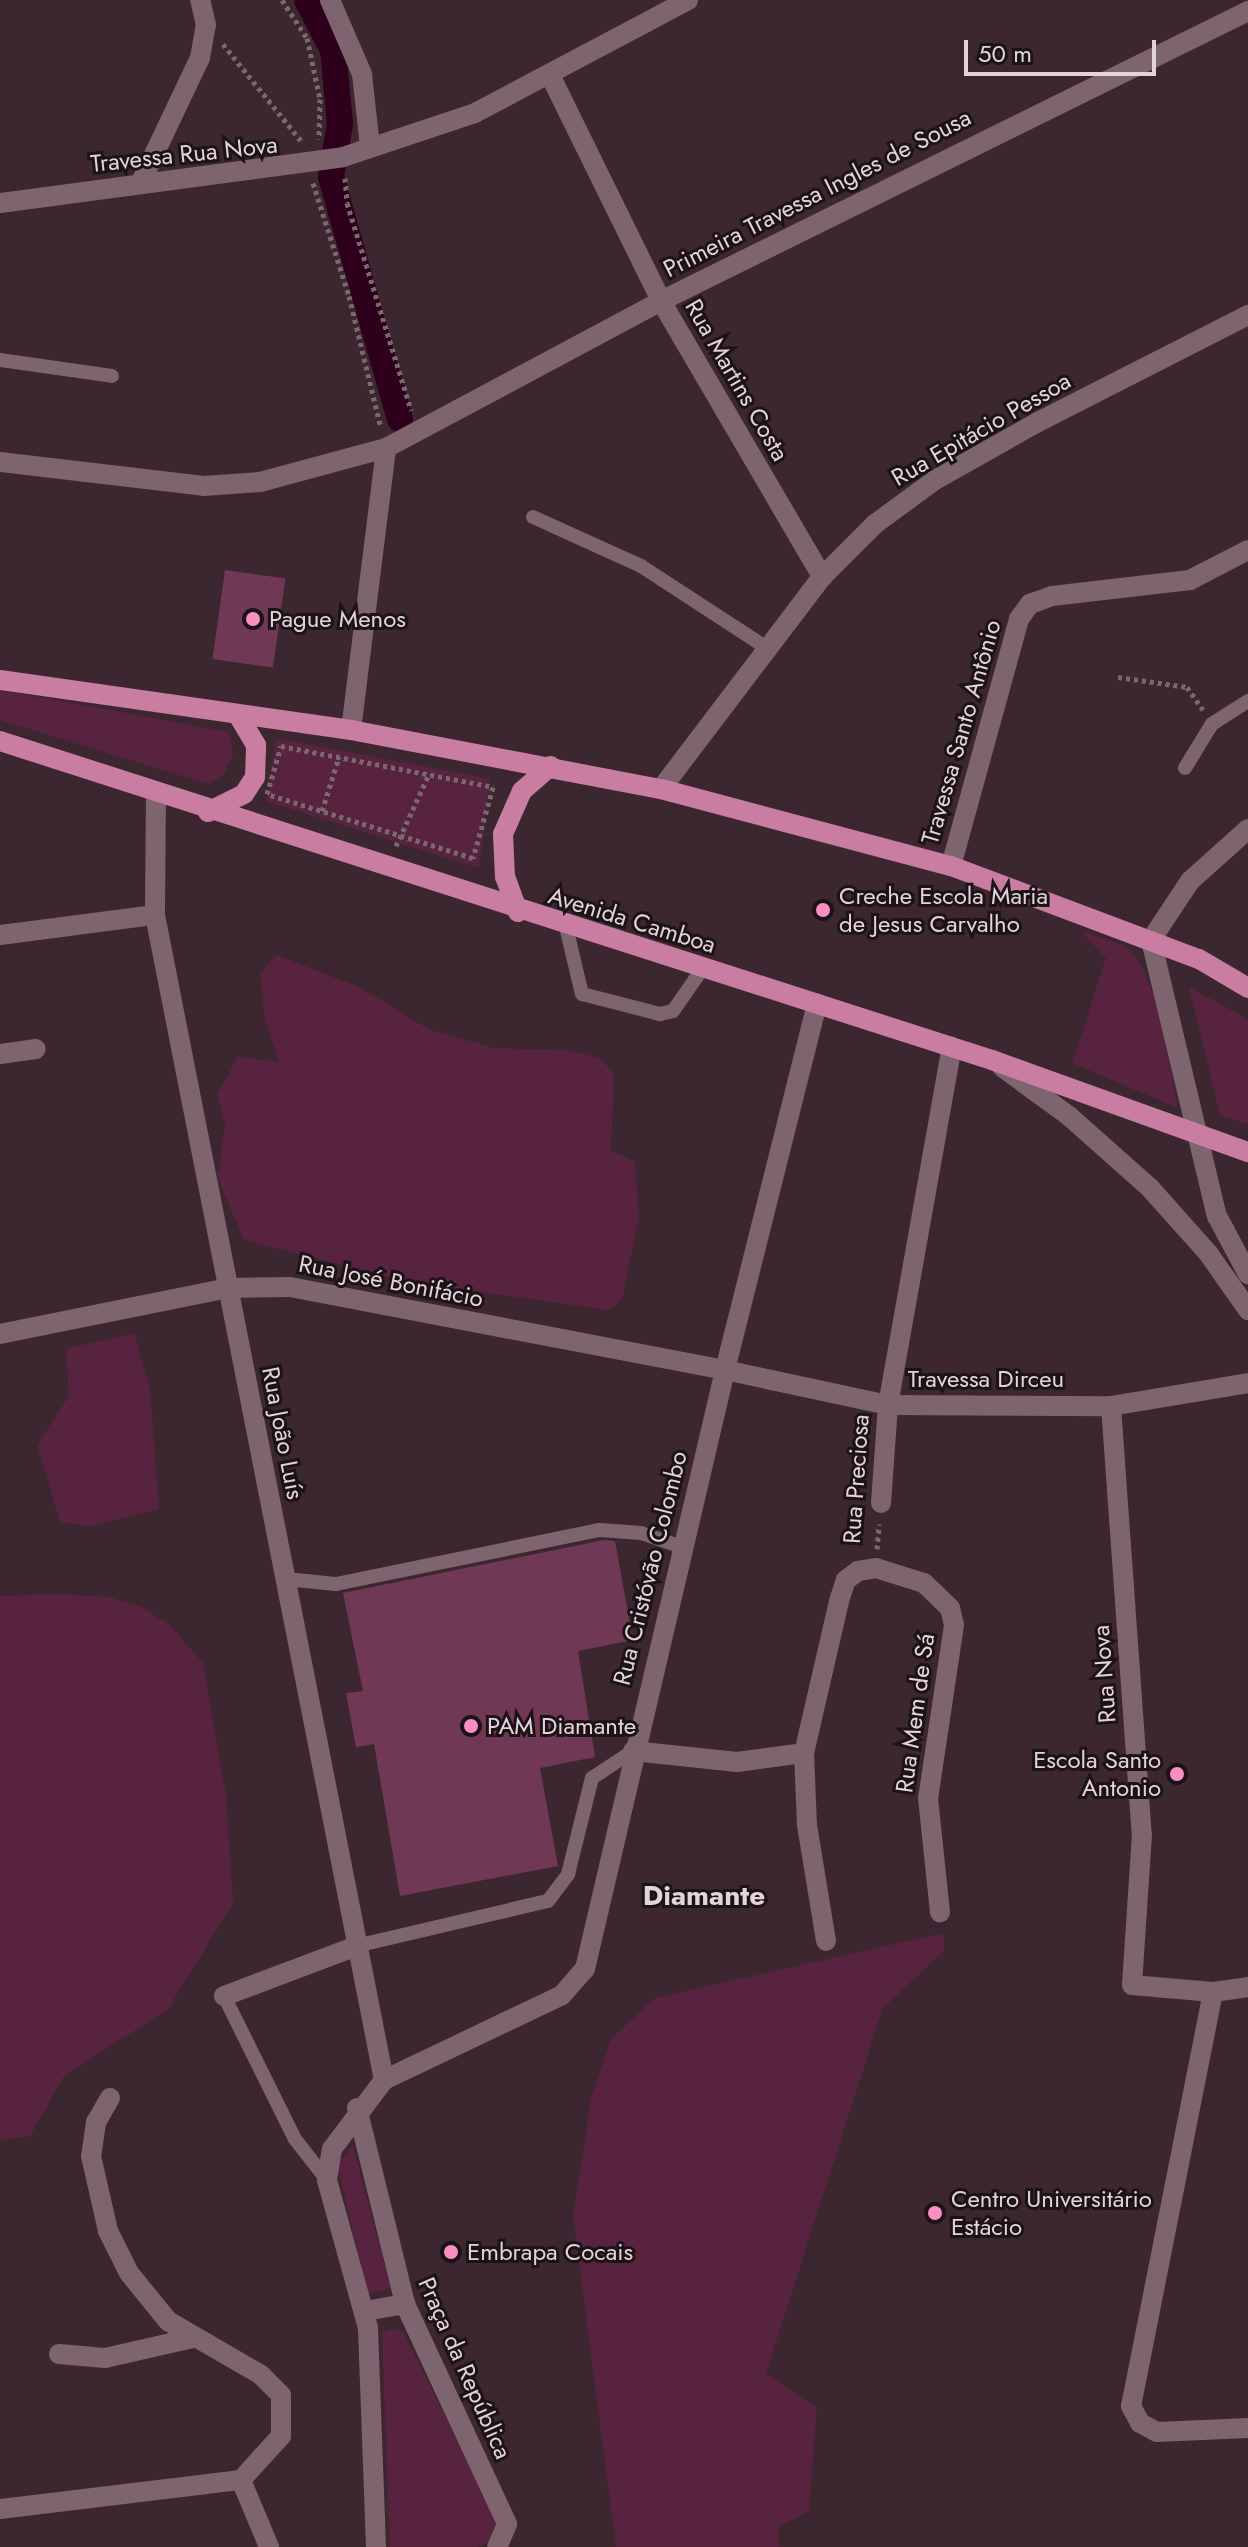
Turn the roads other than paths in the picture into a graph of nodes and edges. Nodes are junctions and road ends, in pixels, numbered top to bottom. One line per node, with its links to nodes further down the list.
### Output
1 (200, 0): 7 (street)
2 (330, 0): 6 (street)
3 (688, 0): 5 (street, Travessa Rua Nova)
4 (1248, 11): 9 (street, Primeira Travessa Ingles de Sousa)
5 (551, 77): 6 (street, Travessa Rua Nova); 9 (street, Rua Martins Costa)
6 (370, 147): 7 (street, Travessa Rua Nova)
7 (141, 182): 8 (street, Travessa Rua Nova)
8 (0, 203)
9 (661, 301): 13 (street, Primeira Travessa Ingles de Sousa); 17 (street, Rua Martins Costa)
10 (1248, 315): 17 (street, Rua Epitácio Pessoa)
11 (0, 360): 12 (lane)
12 (112, 376)
13 (386, 448): 14 (street, Primeira Travessa Ingles de Sousa); 22 (street)
14 (0, 462)
15 (533, 517): 18 (lane)
16 (1248, 550): 30 (street, Travessa Santo Antônio)
17 (822, 577): 18 (street, Rua Epitácio Pessoa)
18 (767, 648): 26 (street, Rua Epitácio Pessoa)
19 (0, 680): 21 (main road)
20 (1248, 701): 25 (lane)
21 (239, 717): 22 (main road); 28 (main road)
22 (351, 730): 24 (main road)
23 (0, 741): 27 (main road, Avenida Camboa)
24 (551, 766): 26 (main road); 31 (main road)
25 (1185, 768)
26 (661, 789): 30 (main road)
27 (156, 793): 28 (main road, Avenida Camboa); 32 (street, Rua João Luís)
28 (208, 812): 31 (main road, Avenida Camboa)
29 (1248, 829): 35 (street)
30 (951, 866): 35 (main road)
31 (518, 912): 33 (main road, Avenida Camboa)
32 (155, 915): 34 (street); 46 (street, Rua João Luís)
33 (566, 927): 36 (main road, Avenida Camboa); 36 (lane)
34 (0, 935)
35 (1151, 940): 37 (main road); 43 (street)
36 (703, 968): 38 (main road, Avenida Camboa)
37 (1248, 988)
38 (817, 1003): 39 (main road, Avenida Camboa); 49 (street, Rua Cristóvão Colombo)
39 (952, 1047): 42 (main road, Avenida Camboa); 51 (street, Rua Preciosa)
40 (36, 1049): 41 (street)
41 (0, 1054)
42 (992, 1060): 43 (main road, Avenida Camboa); 47 (street)
43 (1200, 1137): 44 (main road, Avenida Camboa); 45 (street)
44 (1248, 1152)
45 (1248, 1274)
46 (228, 1288): 48 (street, Rua José Bonifácio); 49 (street, Rua José Bonifácio); 56 (street, Rua João Luís)
47 (1248, 1310)
48 (0, 1334)
49 (725, 1370): 51 (street, Travessa Dirceu); 54 (street, Rua Cristóvão Colombo)
50 (1248, 1383): 52 (street, Travessa Dirceu)
51 (888, 1405): 52 (street, Travessa Dirceu); 53 (street, Rua Preciosa)
52 (1111, 1406): 63 (street, Rua Nova)
53 (881, 1503)
54 (682, 1547): 56 (lane); 57 (street, Rua Cristóvão Colombo)
55 (876, 1568): 58 (street, Rua Preciosa); 59 (street, Rua Mem de Sá)
56 (286, 1579): 61 (street, Rua João Luís)
57 (633, 1751): 58 (street); 61 (lane); 65 (street, Rua Cristóvão Colombo)
58 (804, 1753): 60 (street, Rua Preciosa)
59 (940, 1912)
60 (826, 1941)
61 (360, 1945): 64 (street); 65 (street, Rua João Luís)
62 (1248, 1987): 63 (street)
63 (1213, 1992): 73 (street)
64 (224, 1996): 68 (lane)
65 (384, 2080): 67 (street)
66 (110, 2098): 71 (street)
67 (357, 2108): 68 (street); 69 (street, Praça da República)
68 (327, 2180): 70 (street)
69 (405, 2304): 70 (street); 78 (street, Praça da República)
70 (365, 2311): 77 (street)
71 (193, 2338): 72 (street); 74 (street)
72 (59, 2354)
73 (1248, 2428)
74 (241, 2480): 75 (street); 76 (street)
75 (0, 2509)
76 (269, 2547)
77 (376, 2547)
78 (497, 2547)

